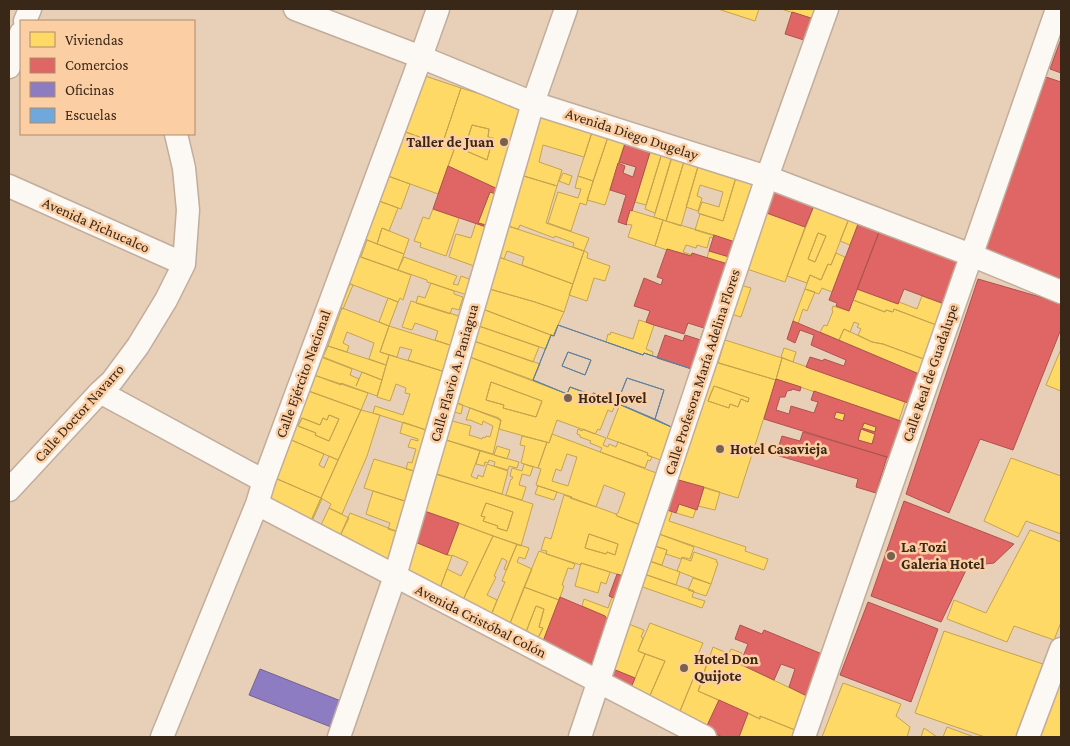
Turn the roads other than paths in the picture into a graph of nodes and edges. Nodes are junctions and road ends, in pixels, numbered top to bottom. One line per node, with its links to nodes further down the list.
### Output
1 (298, 9): 7 (street, Avenida Diego Dugelay)
2 (438, 9): 7 (street, Calle Ejército Nacional)
3 (566, 9): 9 (street, Calle Flavio A. Paniagua)
4 (827, 9): 11 (street, Calle Profesora María Adelina Flores)
5 (1057, 9): 13 (street, Calle Real de Guadalupe)
6 (19, 35): 8 (street)
7 (422, 57): 9 (street, Avenida Diego Dugelay); 17 (street, Calle Ejército Nacional)
8 (9, 67)
9 (533, 102): 11 (street, Avenida Diego Dugelay); 20 (street, Calle Flavio A. Paniagua)
10 (176, 135): 14 (street, Calle Doctor Navarro)
11 (767, 177): 13 (street, Avenida Diego Dugelay); 22 (street, Calle Profesora María Adelina Flores)
12 (9, 186): 14 (street, Avenida Pichucalco)
13 (971, 255): 15 (street, Avenida Diego Dugelay); 27 (street, Calle Real de Guadalupe)
14 (184, 264): 16 (street, Calle Doctor Navarro)
15 (1061, 292)
16 (100, 392): 17 (street); 18 (street, Calle Doctor Navarro)
17 (264, 481): 19 (street, Calle Ejército Nacional)
18 (9, 490)
19 (258, 504): 20 (street, Avenida Cristóbal Colón); 23 (street, Calle Ejército Nacional)
20 (395, 576): 22 (street, Avenida Cristóbal Colón); 24 (street, Calle Flavio A. Paniagua)
21 (1061, 649): 28 (street)
22 (598, 682): 25 (street, Calle Profesora María Adelina Flores); 26 (street, Avenida Cristóbal Colón)
23 (162, 737)
24 (339, 737)
25 (580, 737)
26 (705, 737)
27 (804, 737)
28 (1028, 737)

